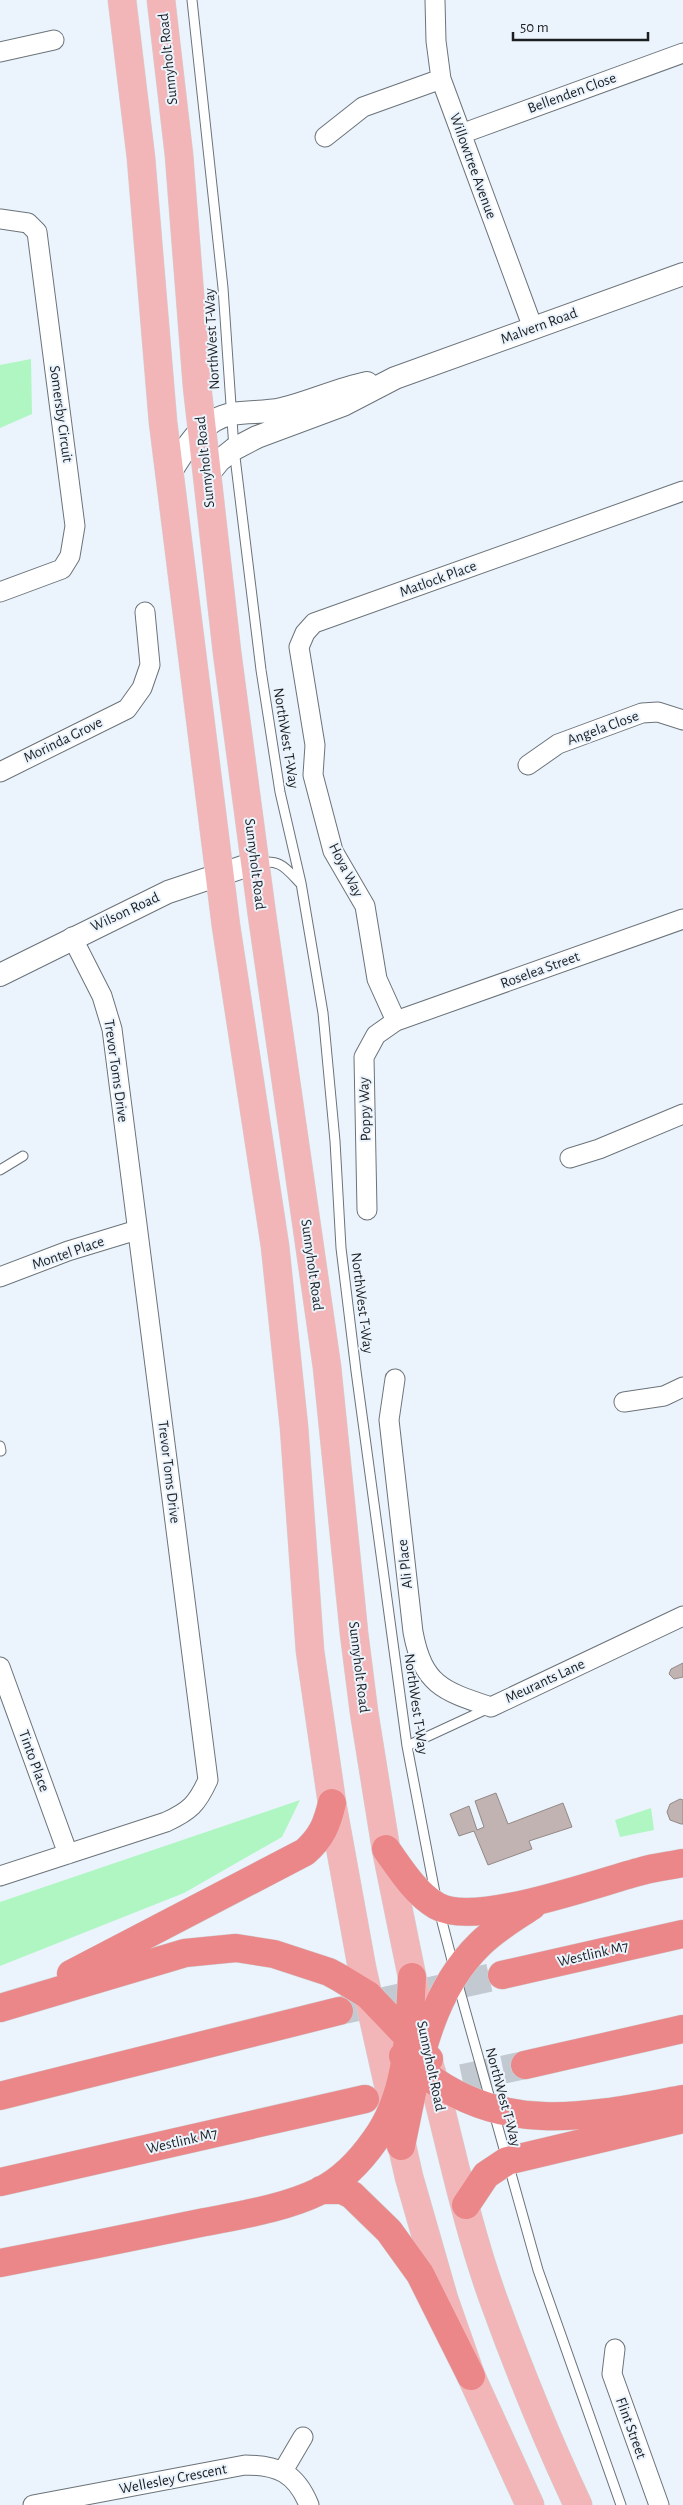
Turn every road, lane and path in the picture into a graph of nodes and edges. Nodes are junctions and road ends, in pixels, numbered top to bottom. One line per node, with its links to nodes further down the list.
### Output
1 (122, 0): 18 (main road)
2 (161, 0): 16 (main road, Sunnyholt Road)
3 (192, 0): 15 (lane, NorthWest T-Way)
4 (436, 0): 8 (street, Willowtree Avenue)
5 (54, 40): 6 (street)
6 (0, 52)
7 (683, 53): 9 (street, Bellenden Close)
8 (441, 80): 9 (street, Willowtree Avenue); 10 (street)
9 (461, 134): 13 (street, Willowtree Avenue)
10 (325, 137)
11 (0, 219): 21 (street, Somersby Circuit)
12 (683, 274): 13 (street, Malvern Road)
13 (533, 328): 14 (street, Malvern Road)
14 (395, 378): 15 (street, Malvern Road); 17 (street, Malvern Road)
15 (231, 414): 16 (street, Malvern Road); 17 (lane, NorthWest T-Way)
16 (201, 430): 18 (street, Malvern Road); 19 (main road, Sunnyholt Road)
17 (234, 449): 19 (street, Malvern Road); 29 (lane, NorthWest T-Way)
18 (170, 473): 28 (main road)
19 (206, 477): 27 (main road, Sunnyholt Road)
20 (683, 491): 24 (street, Matlock Place)
21 (0, 592)
22 (145, 612): 26 (street, Morinda Grove)
23 (683, 720): 25 (street, Angela Close)
24 (315, 745): 33 (street, Hoya Way)
25 (528, 765)
26 (0, 772)
27 (256, 863): 28 (street, Wilson Road); 29 (lane); 49 (main road, Sunnyholt Road)
28 (219, 875): 31 (street, Wilson Road); 48 (main road)
29 (301, 883): 47 (lane, NorthWest T-Way)
30 (683, 919): 33 (street, Roselea Street)
31 (72, 937): 32 (street, Wilson Road); 39 (street, Trevor Toms Drive)
32 (0, 975)
33 (396, 1021): 38 (street, Poppy Way)
34 (683, 1114): 36 (street)
35 (23, 1156): 37 (lane)
36 (570, 1158)
37 (0, 1170)
38 (367, 1210)
39 (137, 1230): 40 (street, Montel Place); 50 (street, Trevor Toms Drive)
40 (0, 1278)
41 (394, 1379): 46 (street, Ali Place)
42 (683, 1387): 43 (street)
43 (624, 1402)
44 (683, 1616): 46 (street, Meurants Lane)
45 (0, 1667): 50 (street, Tinto Place)
46 (490, 1707): 47 (lane, Meurants Lane)
47 (407, 1746): 54 (lane, NorthWest T-Way)
48 (332, 1803): 59 (main road); 60 (highway)
49 (386, 1850): 54 (highway); 58 (main road, Sunnyholt Road)
50 (68, 1854): 52 (street, Trevor Toms Drive)
51 (683, 1863): 53 (highway)
52 (0, 1876)
53 (540, 1901): 54 (highway); 56 (highway)
54 (438, 1906): 56 (lane, NorthWest T-Way)
55 (683, 1934): 57 (highway, Westlink M7)
56 (455, 1973): 65 (highway); 71 (lane, NorthWest T-Way)
57 (502, 1975)
58 (412, 1977): 65 (highway)
59 (368, 1995): 60 (highway); 63 (main road); 65 (highway)
60 (33, 1996): 61 (highway)
61 (0, 2008)
62 (338, 2011): 67 (highway)
63 (374, 2023): 65 (highway); 70 (main road)
64 (683, 2029): 66 (highway)
65 (420, 2057): 70 (highway); 71 (highway); 73 (highway); 77 (main road, Sunnyholt Road)
66 (524, 2065)
67 (0, 2096)
68 (365, 2099): 75 (highway, Westlink M7)
69 (683, 2099): 71 (highway)
70 (392, 2108): 73 (main road); 76 (highway)
71 (492, 2109): 74 (lane, NorthWest T-Way)
72 (683, 2119): 74 (highway)
73 (401, 2146): 80 (main road)
74 (507, 2161): 77 (highway); 87 (lane, NorthWest T-Way)
75 (0, 2182)
76 (321, 2190): 78 (highway); 80 (highway)
77 (466, 2205): 86 (main road, Sunnyholt Road)
78 (0, 2263)
79 (615, 2349): 88 (street, Flint Street)
80 (470, 2376): 85 (main road)
81 (303, 2437): 82 (street)
82 (283, 2471): 83 (street, Wellesley Crescent); 84 (street)
83 (33, 2505)
84 (309, 2505)
85 (530, 2505)
86 (578, 2505)
87 (621, 2505)
88 (659, 2505)

